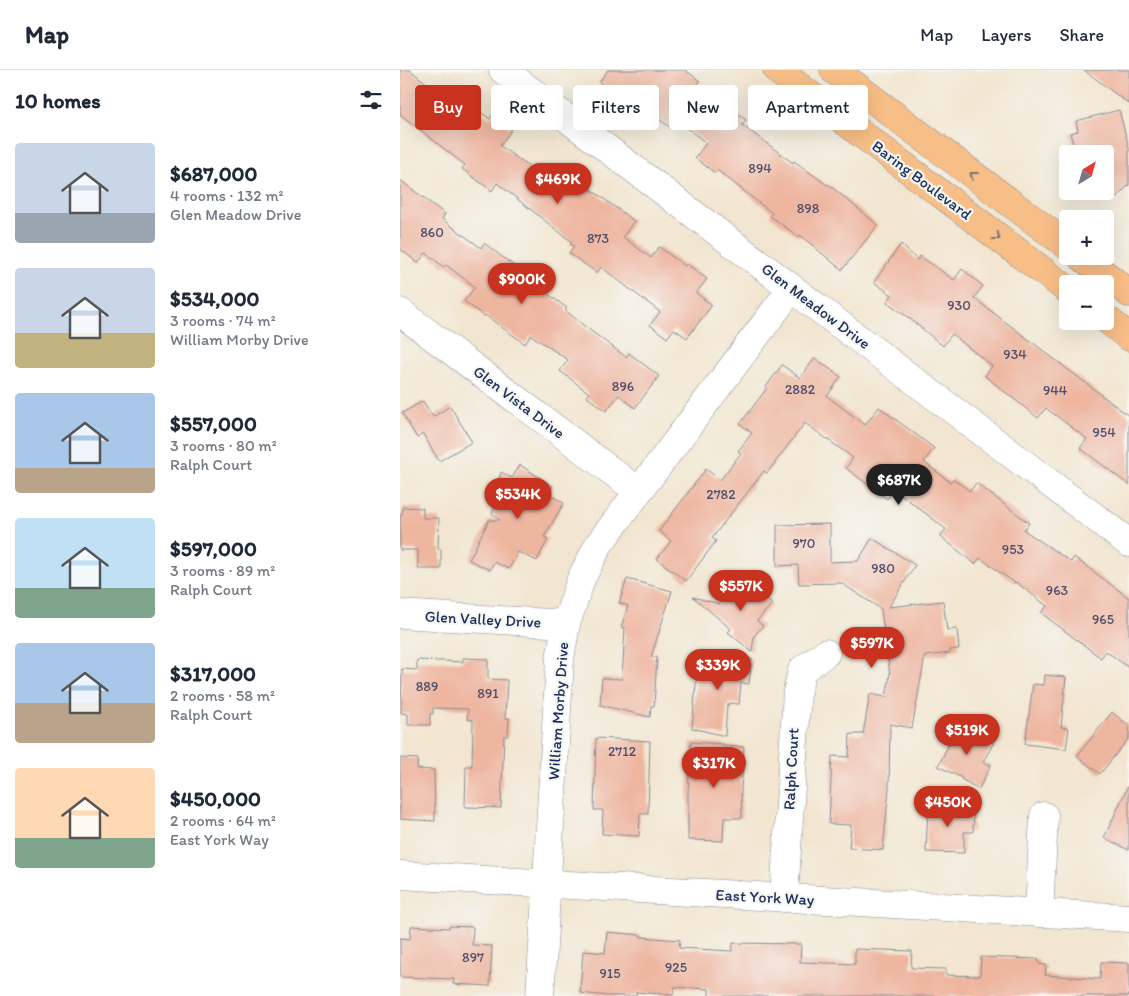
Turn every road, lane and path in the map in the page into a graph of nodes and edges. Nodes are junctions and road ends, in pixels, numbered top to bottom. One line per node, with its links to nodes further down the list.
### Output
1 (503, 70): 7 (street, Glen Meadow Drive)
2 (777, 70): 6 (main road, Baring Boulevard, one-way to 6)
3 (834, 70): 4 (main road, one-way to 3)
4 (1059, 239)
5 (1093, 265): 8 (main road)
6 (1059, 283)
7 (792, 288): 12 (street, William Morby Drive); 13 (street, Glen Meadow Drive)
8 (1129, 293)
9 (400, 312): 12 (street, Glen Vista Drive)
10 (1114, 325): 11 (main road)
11 (1129, 336)
12 (638, 491): 15 (street, William Morby Drive)
13 (1129, 543)
14 (400, 614): 15 (street, Glen Valley Drive)
15 (566, 624): 19 (street, William Morby Drive)
16 (826, 653): 20 (street, Ralph Court)
17 (1044, 816): 21 (street)
18 (400, 875): 19 (street, East York Way)
19 (547, 884): 20 (street, East York Way); 23 (street, William Morby Drive)
20 (784, 898): 21 (street, East York Way)
21 (1039, 913): 22 (street, East York Way)
22 (1129, 918)
23 (540, 996)

